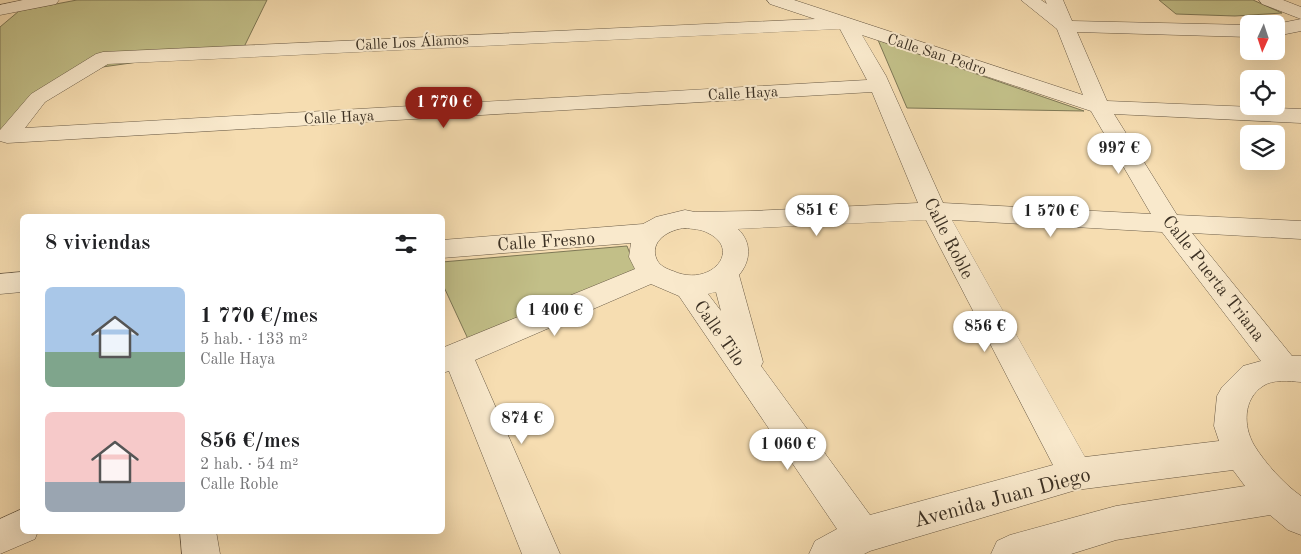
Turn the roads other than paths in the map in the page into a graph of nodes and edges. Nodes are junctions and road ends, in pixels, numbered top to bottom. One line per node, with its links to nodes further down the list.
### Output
1 (50, 0): 6 (street)
2 (776, 0): 8 (street, Calle San Pedro)
3 (1030, 0): 10 (street)
4 (1054, 0): 10 (street, Calle Puerta Triana)
5 (1268, 0): 7 (street)
6 (3, 8)
7 (1301, 14)
8 (846, 23): 13 (street, Calle Roble); 14 (street, Calle San Pedro); 16 (street, Calle Los Álamos)
9 (1301, 25): 11 (street)
10 (1066, 26): 12 (street); 14 (street, Calle Puerta Triana)
11 (1285, 28)
12 (1240, 31)
13 (880, 85): 16 (street, Calle Haya); 17 (street, Calle Roble)
14 (1099, 108): 15 (street, Calle San Pedro); 19 (street, Calle Puerta Triana)
15 (1301, 116)
16 (7, 136)
17 (934, 211): 18 (street); 19 (street); 32 (street, Calle Roble)
18 (699, 220): 21 (street); 24 (street)
19 (1170, 224): 20 (street); 29 (street, Calle Puerta Triana)
20 (1301, 230)
21 (650, 233): 22 (street, Calle Fresno); 23 (street)
22 (445, 249)
23 (652, 273): 27 (street); 28 (street)
24 (726, 276): 27 (street); 30 (street, Calle Tilo)
25 (20, 282): 26 (street)
26 (0, 284)
27 (687, 286): 30 (street, Calle Tilo)
28 (450, 358): 39 (street)
29 (1292, 368): 31 (street)
30 (753, 380): 36 (street, Calle Tilo)
31 (1241, 454): 32 (street, Avenida Juan Diego); 33 (street)
32 (1076, 474): 36 (street, Avenida Juan Diego)
33 (1288, 508): 41 (street)
34 (20, 528): 37 (street)
35 (198, 534): 38 (street)
36 (862, 535): 40 (street, Avenida Juan Diego)
37 (0, 537)
38 (201, 554)
39 (542, 554)
40 (828, 554)
41 (1010, 554)

